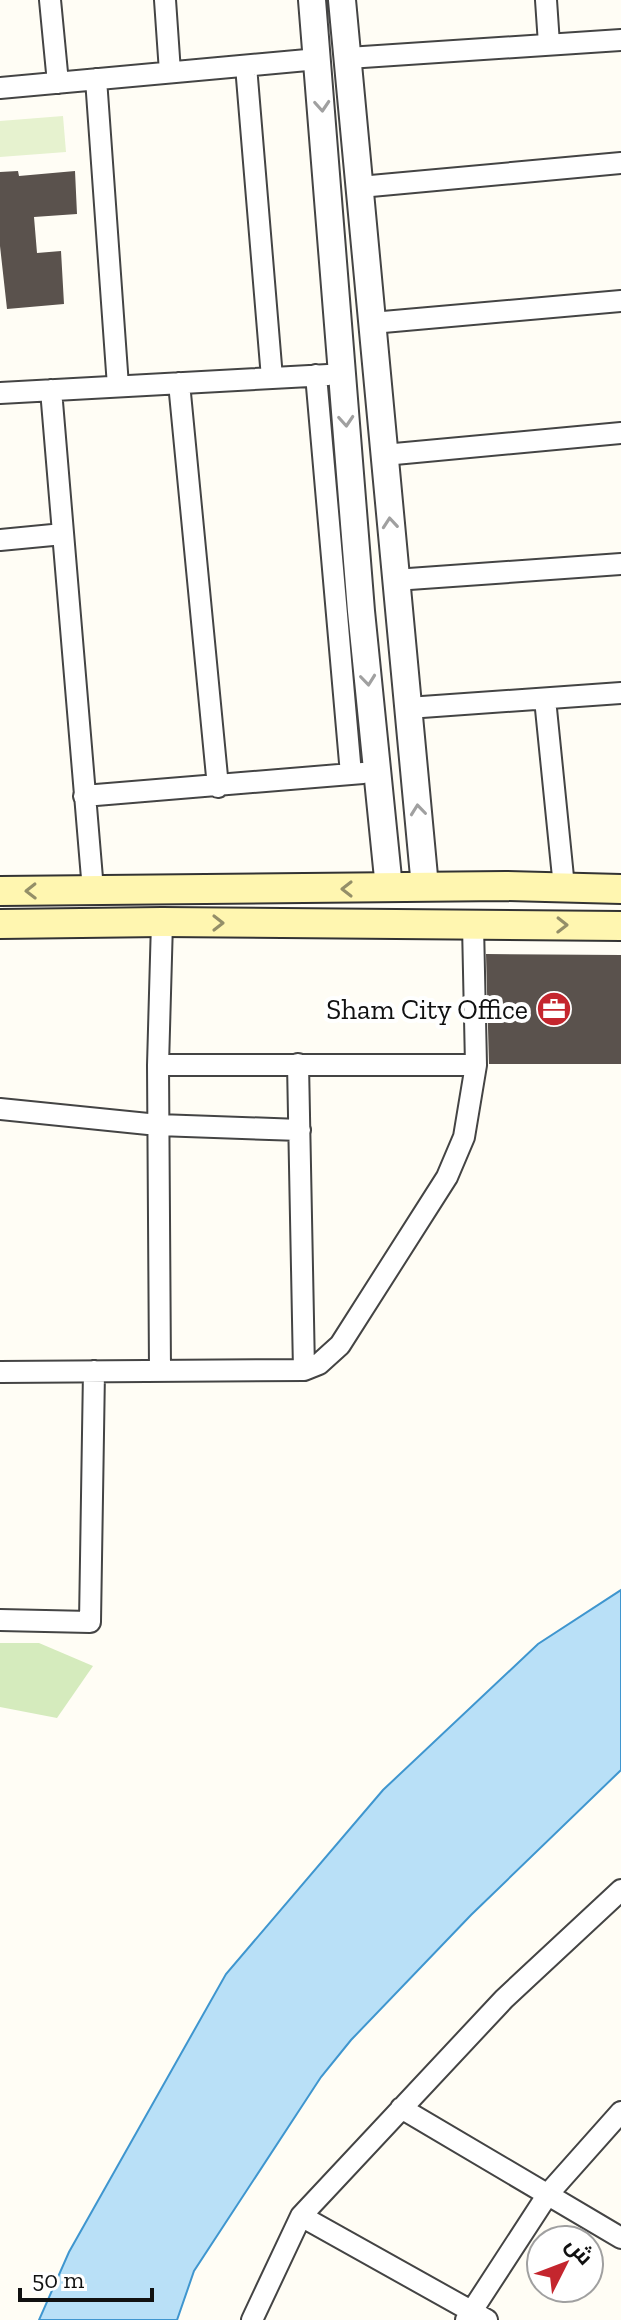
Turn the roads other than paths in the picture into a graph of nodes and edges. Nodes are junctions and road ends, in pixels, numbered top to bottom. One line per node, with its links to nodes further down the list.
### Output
1 (50, 0): 13 (street)
2 (165, 0): 11 (street)
3 (312, 0): 9 (street)
4 (342, 0): 8 (street)
5 (546, 0): 7 (street)
6 (621, 40): 7 (street)
7 (549, 44): 8 (street)
8 (348, 58): 16 (street)
9 (318, 59): 10 (street); 18 (street, one-way to 18)
10 (246, 66): 11 (street); 23 (street)
11 (170, 72): 12 (street)
12 (96, 79): 13 (street); 25 (street)
13 (58, 83): 14 (street)
14 (0, 88)
15 (621, 163): 16 (street)
16 (360, 187): 17 (street)
17 (367, 264): 18 (street); 20 (street)
18 (334, 267): 21 (street)
19 (621, 301): 20 (street)
20 (372, 323): 29 (street)
21 (342, 374): 22 (street); 37 (street, one-way to 37)
22 (316, 375): 23 (street); 37 (street)
23 (272, 378): 24 (street)
24 (179, 383): 25 (street); 38 (street)
25 (118, 386): 26 (street)
26 (51, 390): 27 (street); 30 (street)
27 (0, 393)
28 (621, 433): 29 (street)
29 (384, 455): 33 (street, one-way to 29)
30 (63, 534): 31 (street); 39 (street)
31 (0, 540)
32 (621, 564): 33 (street)
33 (395, 580): 36 (street)
34 (621, 693): 35 (street)
35 (545, 699): 36 (street); 42 (street)
36 (408, 708): 41 (street, one-way to 36)
37 (364, 773): 38 (street); 43 (street)
38 (218, 787): 39 (street)
39 (84, 796): 45 (street)
40 (505, 886): 41 (main road); 42 (main road); 50 (main road)
41 (425, 887): 43 (main road)
42 (564, 887): 44 (main road)
43 (389, 888): 45 (main road, one-way to 45)
44 (621, 889)
45 (93, 890): 46 (main road, one-way to 46)
46 (0, 891)
47 (162, 922): 48 (main road); 49 (main road, one-way to 49); 53 (street)
48 (0, 924)
49 (473, 925): 50 (main road); 54 (street)
50 (506, 925): 51 (main road, one-way to 51)
51 (621, 926)
52 (298, 1064): 53 (street); 54 (street); 57 (street)
53 (158, 1065): 56 (street)
54 (476, 1065): 59 (street)
55 (0, 1109): 56 (street)
56 (158, 1125): 57 (street); 58 (street)
57 (300, 1130): 59 (street)
58 (160, 1370): 59 (street); 60 (street)
59 (304, 1370)
60 (94, 1371): 61 (street); 62 (street)
61 (0, 1372)
62 (0, 1620)
63 (621, 1890): 64 (street)
64 (401, 2108): 66 (street); 67 (street)
65 (621, 2112): 66 (street)
66 (548, 2194): 68 (street); 69 (street)
67 (301, 2216): 69 (street); 70 (street)
68 (621, 2238)
69 (475, 2317)
70 (252, 2320)

